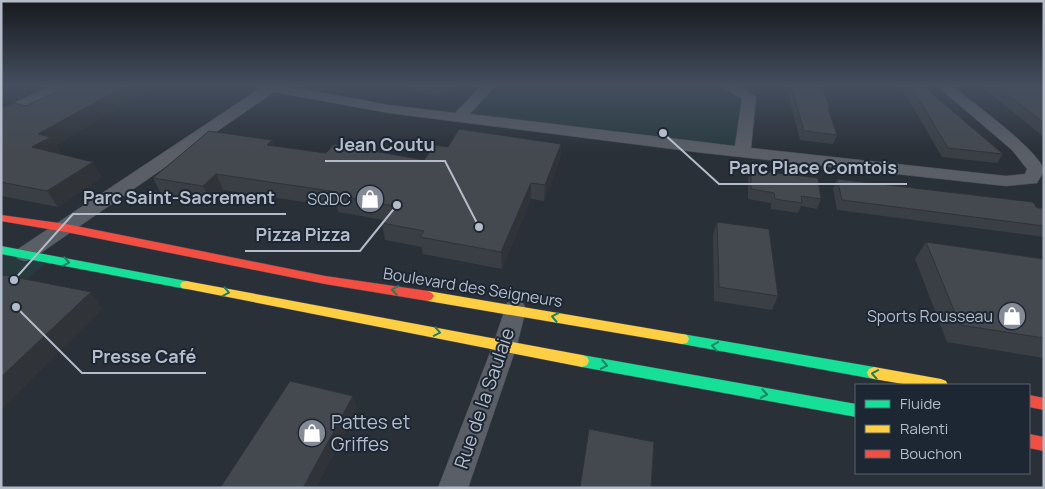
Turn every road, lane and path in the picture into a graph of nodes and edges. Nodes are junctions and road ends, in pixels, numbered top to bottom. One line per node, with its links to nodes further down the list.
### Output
1 (16, 108): 7 (street)
2 (237, 108): 11 (street)
3 (384, 108): 8 (street)
4 (468, 108): 8 (street)
5 (747, 108): 9 (street)
6 (971, 108): 9 (street)
7 (1, 115)
8 (460, 117): 9 (street)
9 (742, 152)
10 (1, 218): 11 (main road, Boulevard des Seigneurs)
11 (66, 228): 13 (street); 14 (main road, Boulevard des Seigneurs, one-way to 11)
12 (1, 250): 13 (main road)
13 (25, 254): 15 (main road, one-way to 15)
14 (514, 309): 15 (street, Rue de la Saulaie); 16 (main road, Boulevard des Seigneurs, one-way to 14)
15 (505, 345): 19 (main road, one-way to 19); 22 (street, Rue de la Saulaie)
16 (935, 384)
17 (1030, 401): 18 (main road)
18 (1044, 404)
19 (855, 411)
20 (1030, 442): 21 (main road)
21 (1044, 444)
22 (453, 488)

